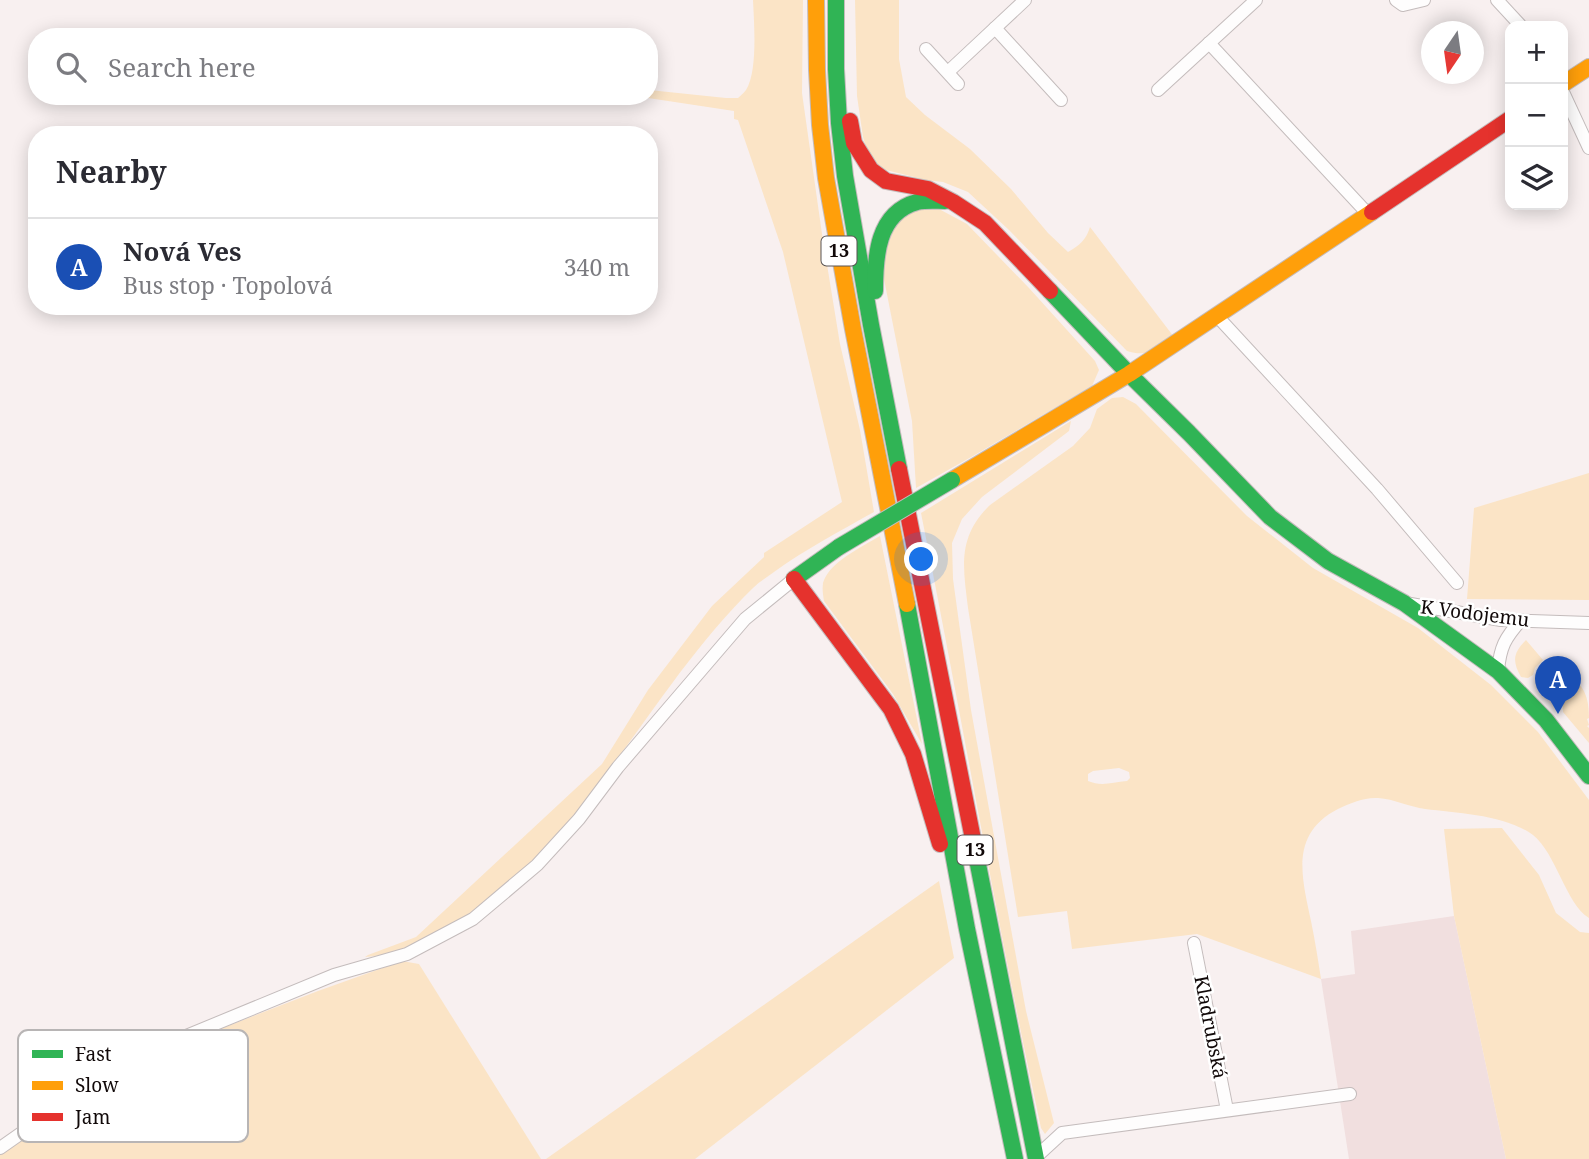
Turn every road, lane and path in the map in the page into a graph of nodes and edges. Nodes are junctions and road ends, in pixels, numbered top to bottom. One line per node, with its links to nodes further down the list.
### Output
1 (816, 0): 34 (main road, 13)
2 (836, 0): 26 (main road, 13)
3 (847, 0): 22 (main road)
4 (1025, 0): 10 (street)
5 (1256, 0): 11 (street)
6 (1396, 0): 7 (street)
7 (1424, 0)
8 (1497, 0): 9 (street)
9 (1516, 21)
10 (995, 29): 14 (street); 19 (street)
11 (1209, 43): 18 (street); 23 (street)
12 (926, 49): 14 (street)
13 (1589, 67): 15 (main road)
14 (948, 72): 16 (street)
15 (1568, 80)
16 (958, 84)
17 (1566, 84): 21 (street)
18 (1158, 90)
19 (1060, 100)
20 (1505, 123): 23 (main road)
21 (1589, 148)
22 (953, 202): 25 (main road); 26 (main road)
23 (1368, 214): 24 (main road)
24 (1217, 316): 25 (main road); 28 (street)
25 (1129, 374): 27 (main road, bridge); 29 (main road)
26 (902, 480): 41 (main road, 13)
27 (794, 579): 34 (main road); 36 (street)
28 (1457, 583)
29 (1404, 603): 30 (street, K Vodojemu); 32 (main road)
30 (1521, 620): 31 (street, K Vodojemu); 32 (street)
31 (1589, 622)
32 (1498, 671): 33 (main road)
33 (1589, 776)
34 (967, 929): 42 (main road, 13)
35 (1194, 943): 38 (street, Kladrubská)
36 (201, 1030)
37 (1350, 1094): 38 (street)
38 (1227, 1110): 41 (street)
39 (18, 1135): 40 (street)
40 (0, 1148)
41 (1036, 1158)
42 (1015, 1159)

